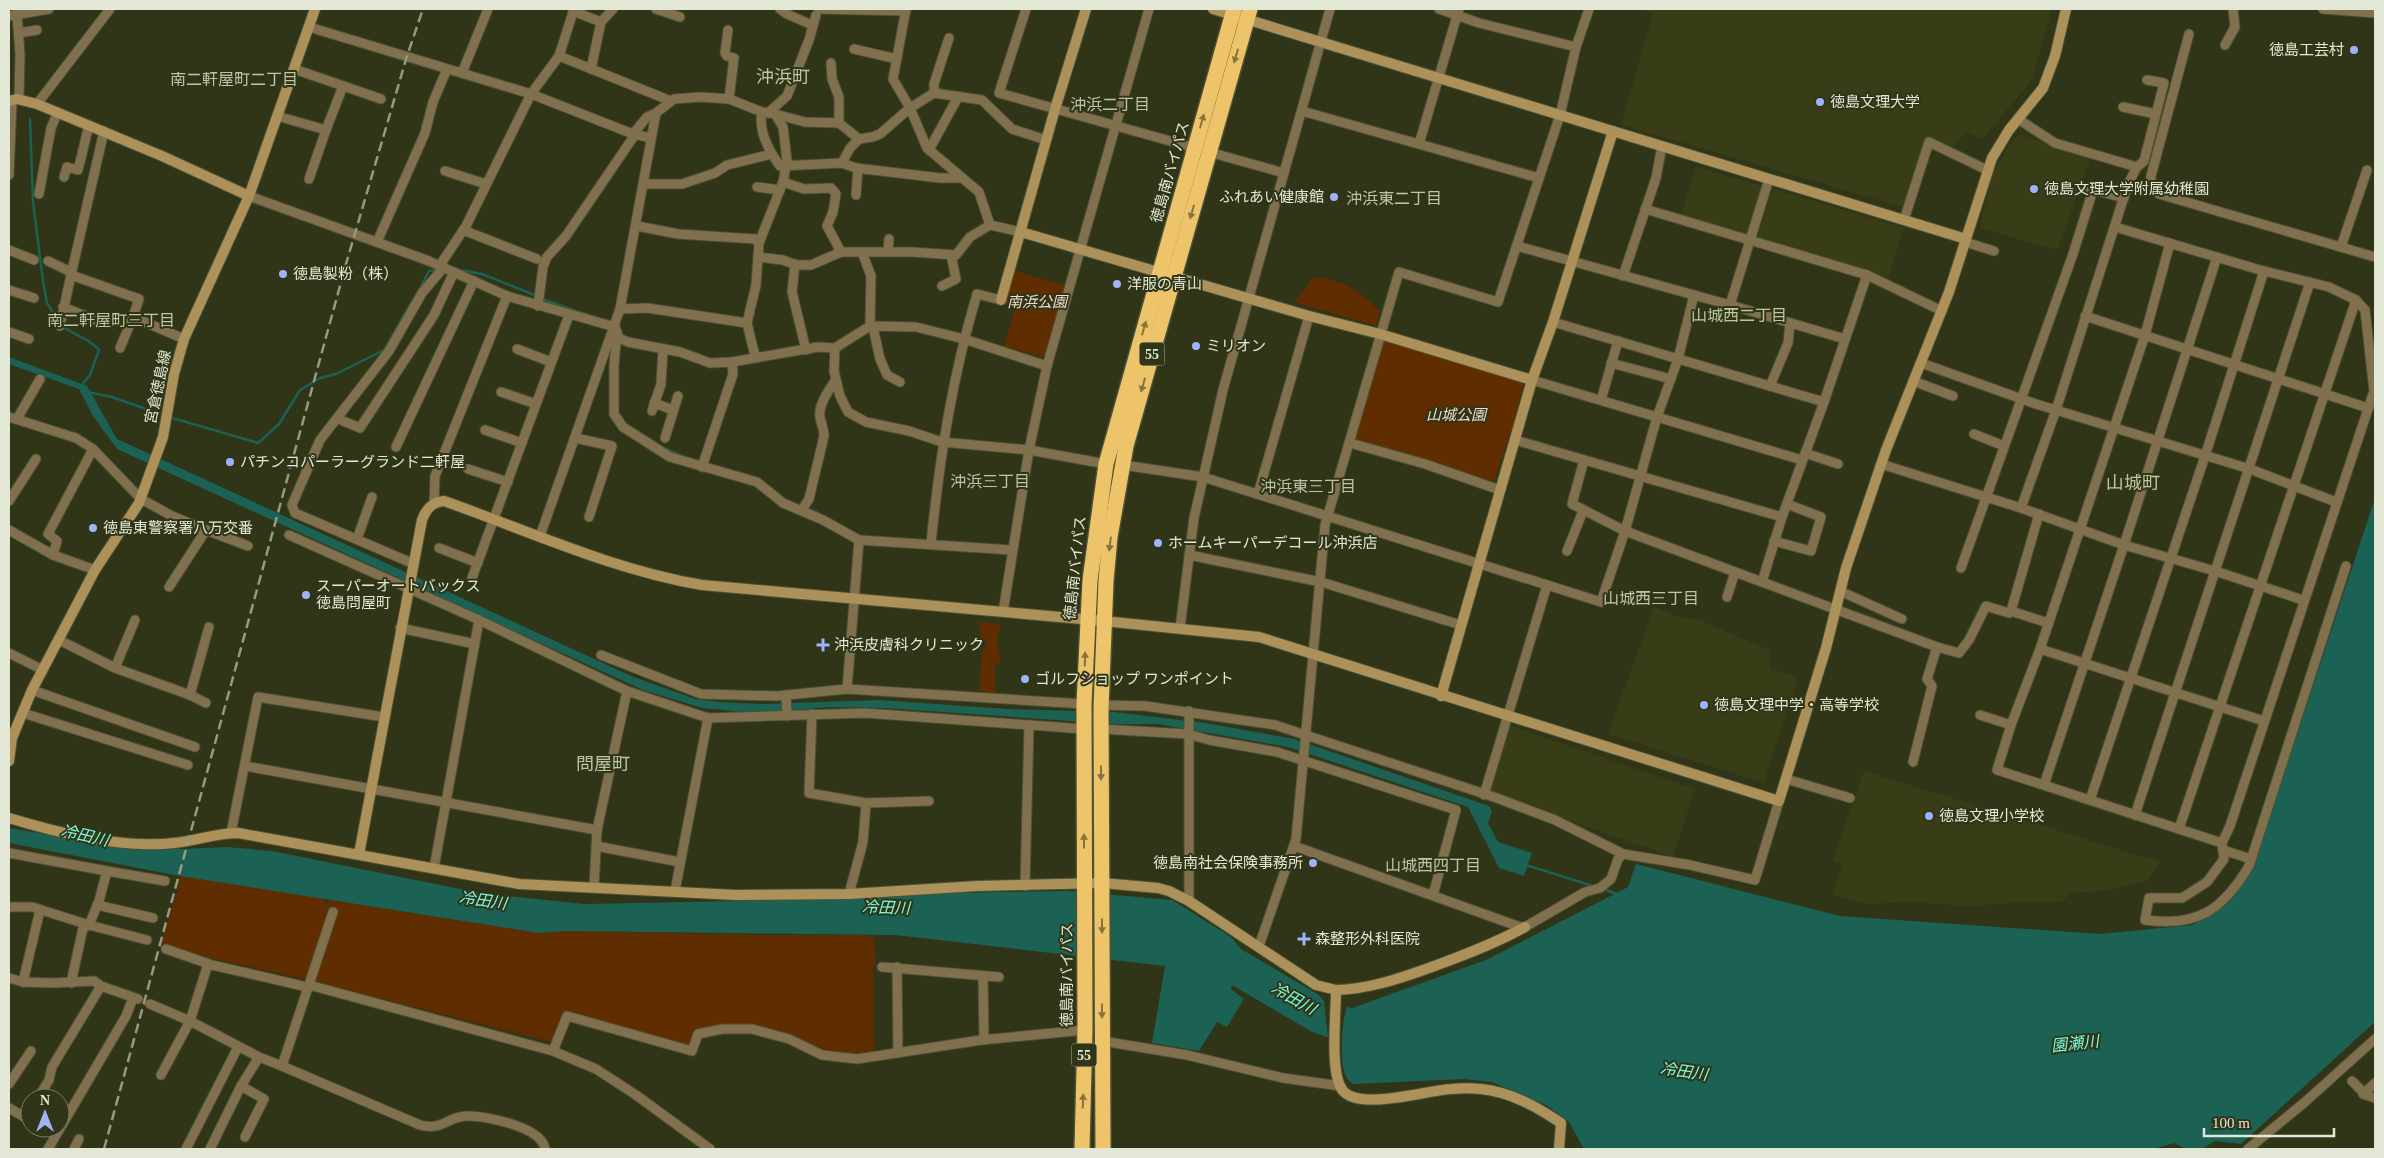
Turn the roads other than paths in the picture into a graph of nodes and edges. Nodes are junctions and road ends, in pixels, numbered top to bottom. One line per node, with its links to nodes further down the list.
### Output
1 (49, 9): 23 (street)
2 (110, 9): 54 (street)
3 (315, 9): 27 (street, 宮倉徳島線)
4 (488, 9): 43 (street)
5 (613, 9): 26 (street)
6 (656, 9): 25 (street)
7 (780, 9): 24 (street)
8 (1026, 9): 57 (street)
9 (1086, 9): 57 (street)
10 (1149, 9): 68 (street)
11 (1213, 9): 21 (street)
12 (1330, 9): 33 (street)
13 (1439, 9): 20 (street)
14 (1589, 9): 35 (street)
15 (2066, 9): 65 (street)
16 (2233, 9): 34 (street)
17 (2323, 9): 22 (street)
18 (574, 10): 26 (street); 37 (street)
19 (906, 10): 24 (street); 38 (street)
20 (1458, 12): 35 (street); 44 (street)
21 (1241, 13): 33 (street); 79 (highway, 徳島南バイパス / 55)
22 (2375, 13)
23 (13, 15): 30 (street)
24 (816, 16): 61 (street)
25 (680, 17)
26 (601, 22): 42 (street)
27 (309, 27): 40 (street); 41 (street, 宮倉徳島線)
28 (37, 30): 30 (street)
29 (728, 30): 51 (street)
30 (19, 33): 52 (street)
31 (2189, 34): 119 (street)
32 (950, 38): 47 (street)
33 (1321, 41): 44 (street); 58 (street)
34 (2225, 45)
35 (1576, 47): 63 (street)
36 (854, 49): 38 (street)
37 (559, 56): 42 (street); 48 (street)
38 (897, 59): 56 (street)
39 (831, 63): 66 (street)
40 (447, 68): 43 (street); 114 (street)
41 (294, 69): 46 (street); 64 (street, 宮倉徳島線)
42 (591, 69): 53 (street)
43 (462, 73): 48 (street)
44 (1438, 77): 63 (street); 76 (street)
45 (2147, 80): 62 (street)
46 (343, 86): 50 (street); 69 (street)
47 (934, 93): 49 (street); 56 (street)
48 (531, 94): 72 (street); 97 (street)
49 (958, 97): 75 (street); 78 (street)
50 (381, 99)
51 (729, 99): 53 (street); 61 (street)
52 (13, 101): 54 (street); 90 (street)
53 (671, 101): 60 (street)
54 (37, 104): 59 (street)
55 (2123, 107): 62 (street)
56 (910, 108): 74 (street); 78 (street)
57 (1055, 109): 68 (street); 75 (street)
58 (1302, 110): 76 (street); 89 (street)
59 (58, 112): 67 (street); 101 (street)
60 (656, 113): 72 (street); 73 (street)
61 (768, 113): 66 (street); 80 (street); 82 (street)
62 (2156, 114): 83 (street)
63 (1560, 115): 71 (street); 94 (street)
64 (277, 116): 69 (street); 102 (street, 宮倉徳島線)
65 (2018, 119): 83 (street); 86 (street)
66 (839, 123): 74 (street)
67 (90, 125): 70 (street); 85 (street)
68 (1116, 126): 79 (street); 120 (street)
69 (326, 130): 96 (street)
70 (104, 131): 91 (street); 102 (street)
71 (1613, 131): 77 (street); 133 (street)
72 (633, 134): 73 (street); 153 (street)
73 (651, 138): 98 (street)
74 (859, 139): 81 (street)
75 (1046, 140): 111 (street)
76 (1419, 144): 94 (street)
77 (1662, 146): 95 (street); 105 (street)
78 (930, 150): 93 (street)
79 (1202, 150): 89 (street); 139 (highway, 徳島南バイパス / 55)
80 (772, 154): 82 (street); 98 (street)
81 (842, 163): 82 (street); 84 (street)
82 (787, 166): 99 (street)
83 (2137, 167): 104 (street)
84 (858, 168): 93 (street); 103 (street)
85 (78, 170): 91 (street); 92 (street)
86 (1987, 170): 106 (street); 113 (street)
87 (2367, 170): 119 (street)
88 (445, 171): 97 (street)
89 (1284, 173): 149 (street)
90 (9, 175)
91 (94, 175): 138 (street)
92 (64, 177)
93 (961, 178): 107 (street)
94 (1539, 178): 118 (street)
95 (1769, 179): 106 (street); 116 (street)
96 (310, 180)
97 (486, 184): 110 (street)
98 (644, 184): 108 (street)
99 (781, 186): 100 (street); 115 (street); 123 (street)
100 (757, 187)
101 (39, 194)
102 (249, 196): 114 (street); 173 (street, 宮倉徳島線)
103 (856, 196)
104 (2124, 198): 109 (street); 203 (street)
105 (1645, 209): 116 (street); 140 (street)
106 (1904, 220): 113 (street)
107 (990, 225): 111 (street); 126 (street)
108 (637, 226): 115 (street); 155 (street)
109 (2115, 227): 117 (street); 159 (street)
110 (463, 230): 130 (street); 135 (street)
111 (1021, 232): 120 (street); 150 (street)
112 (889, 239): 125 (street)
113 (1965, 240): 122 (street); 156 (street)
114 (377, 242): 135 (street)
115 (759, 242): 127 (street)
116 (1750, 242): 141 (street); 152 (street)
117 (2170, 243): 128 (street); 170 (street)
118 (1517, 246): 133 (street); 169 (street)
119 (2341, 247): 129 (street)
120 (1080, 248): 139 (street); 190 (street)
121 (9, 250): 131 (street)
122 (1994, 251)
123 (842, 252): 124 (street); 134 (street)
124 (862, 252): 125 (street); 166 (street)
125 (888, 252): 126 (street)
126 (951, 255): 144 (street)
127 (758, 257): 134 (street); 163 (street)
128 (2217, 257): 136 (street); 180 (street)
129 (2375, 257)
130 (537, 259)
131 (34, 260)
132 (48, 261): 138 (street)
133 (1570, 262): 140 (street); 162 (street)
134 (795, 264): 182 (street)
135 (442, 266): 137 (street); 265 (street)
136 (2264, 271): 143 (street); 189 (street)
137 (454, 272): 142 (street); 212 (street)
138 (71, 274): 154 (street); 160 (street)
139 (1167, 274): 149 (street); 231 (highway, 徳島南バイパス / 55, one-way to 139); 234 (highway, 徳島南バイパス / 55, one-way to 234)
140 (1623, 276): 146 (street)
141 (1867, 276): 156 (street); 175 (street)
142 (474, 280): 147 (street); 224 (street)
143 (2310, 282): 151 (street); 193 (street)
144 (942, 286)
145 (9, 290): 148 (street)
146 (1694, 295): 152 (street); 184 (street)
147 (508, 296): 153 (street); 249 (street)
148 (34, 298)
149 (1247, 298): 158 (street); 239 (street)
150 (1001, 300): 174 (street)
151 (2356, 300): 200 (street); 207 (street)
152 (1730, 305): 164 (street)
153 (538, 306): 157 (street)
154 (64, 307): 161 (street); 165 (street)
155 (620, 309): 163 (street); 167 (street)
156 (1942, 311): 188 (street)
157 (569, 315): 167 (street); 185 (street)
158 (1309, 316): 169 (street); 243 (street)
159 (2086, 316): 170 (street); 209 (street)
160 (133, 317): 173 (street); 177 (street)
161 (104, 322)
162 (1553, 322): 176 (street); 194 (street)
163 (747, 323): 183 (street)
164 (1790, 323): 175 (street); 198 (street)
165 (60, 326)
166 (872, 326): 174 (street); 178 (street); 197 (street)
167 (615, 327): 171 (street); 216 (street)
168 (9, 332): 172 (street)
169 (1380, 334): 194 (street); 222 (street)
170 (2145, 335): 180 (street); 213 (street)
171 (620, 338): 181 (street); 235 (street)
172 (29, 339)
173 (184, 339): 246 (street, 宮倉徳島線)
174 (964, 339): 190 (street); 219 (street)
175 (1845, 339): 205 (street)
176 (1618, 341): 184 (street); 187 (street)
177 (120, 348)
178 (835, 348): 182 (street); 195 (street)
179 (518, 349): 185 (street)
180 (2187, 349): 189 (street); 220 (street)
181 (663, 350): 186 (street); 208 (street)
182 (806, 350): 183 (street)
183 (755, 356): 186 (street)
184 (1678, 359): 191 (street); 198 (street)
185 (551, 362): 206 (street)
186 (732, 362): 235 (street)
187 (1611, 363): 191 (street); 204 (street)
188 (1921, 363): 196 (street); 203 (street)
189 (2234, 364): 193 (street); 227 (street)
190 (1047, 366): 226 (street)
191 (1671, 378): 210 (street)
192 (40, 379): 211 (street)
193 (2280, 379): 200 (street); 236 (street)
194 (1532, 380): 204 (street); 218 (street)
195 (835, 381): 219 (street); 252 (street)
196 (1914, 381): 202 (street); 233 (street)
197 (900, 382)
198 (1770, 386): 205 (street)
199 (501, 392): 206 (street)
200 (2325, 394): 207 (street); 241 (street)
201 (678, 396): 208 (street)
202 (1953, 396)
203 (2021, 398): 209 (street); 223 (street)
204 (1600, 400): 210 (street)
205 (1824, 402): 228 (street)
206 (536, 404): 221 (street)
207 (2368, 408): 248 (street)
208 (673, 410): 217 (street)
209 (2056, 410): 213 (street); 251 (street)
210 (1657, 417): 228 (street); 238 (street)
211 (13, 418): 225 (street)
212 (343, 421)
213 (2115, 428): 220 (street); 259 (street)
214 (485, 430): 221 (street)
215 (1974, 434): 223 (street)
216 (575, 438): 257 (street); 264 (street)
217 (666, 438)
218 (1515, 440): 230 (street); 242 (street)
219 (942, 442): 226 (street); 268 (street)
220 (2158, 442): 227 (street); 269 (street)
221 (522, 443): 240 (street)
222 (1350, 443): 242 (street); 255 (street)
223 (2004, 446): 245 (street)
224 (396, 447)
225 (93, 449): 246 (street); 274 (street)
226 (1029, 450): 231 (street); 272 (street)
227 (2205, 456): 236 (street); 276 (street)
228 (1803, 457): 232 (street); 250 (street)
229 (36, 458): 247 (street)
230 (1584, 460): 238 (street); 253 (street)
231 (1106, 464): 302 (highway, 徳島南バイパス / 55)
232 (1838, 464)
233 (1881, 464): 245 (street); 292 (street)
234 (1123, 465): 239 (street); 303 (highway, 徳島南バイパス / 55, one-way to 303)
235 (702, 467): 252 (street)
236 (2250, 469): 241 (street); 284 (street)
237 (468, 470): 240 (street)
238 (1639, 476): 256 (street); 262 (street)
239 (1203, 477): 243 (street); 275 (street)
240 (508, 482): 258 (street)
241 (2293, 485): 248 (street); 289 (street)
242 (1500, 490): 278 (street)
243 (1258, 494): 255 (street)
244 (372, 497): 265 (street)
245 (1985, 497): 251 (street); 281 (street)
246 (141, 499): 261 (street); 282 (street, 宮倉徳島線)
247 (9, 501)
248 (2336, 502): 295 (street)
249 (434, 503): 258 (street); 279 (street)
250 (1786, 504): 256 (street); 267 (street)
251 (2021, 508): 254 (street)
252 (802, 510): 266 (street)
253 (1583, 511): 262 (street); 273 (street)
254 (2039, 514): 259 (street); 297 (street)
255 (1328, 516): 278 (street); 286 (street)
256 (1782, 516): 267 (street)
257 (589, 517)
258 (494, 519): 264 (street); 277 (street)
259 (2079, 528): 269 (street); 304 (street)
260 (9, 530): 274 (street)
261 (206, 530): 270 (street); 290 (street)
262 (1625, 531): 283 (street); 288 (street)
263 (289, 535): 291 (street)
264 (540, 536): 294 (street)
265 (357, 539): 279 (street)
266 (859, 540): 268 (street); 294 (street)
267 (1774, 541): 287 (street)
268 (931, 543): 272 (street)
269 (2124, 545): 276 (street); 316 (street)
270 (248, 546)
271 (439, 548): 277 (street)
272 (1012, 550): 298 (street)
273 (1567, 551)
274 (53, 555): 282 (street)
275 (1189, 555): 286 (street); 308 (street)
276 (2171, 558): 284 (street); 319 (street)
277 (478, 563): 285 (street)
278 (1479, 563): 288 (street); 305 (street)
279 (414, 564): 291 (street)
280 (2346, 566): 373 (street)
281 (1961, 568)
282 (95, 570): 309 (street, 宮倉徳島線)
283 (1736, 572): 287 (street); 293 (street)
284 (2216, 572): 289 (street); 323 (street)
285 (472, 578)
286 (1321, 582): 305 (street); 314 (street)
287 (1762, 582): 296 (street)
288 (1547, 585): 337 (street)
289 (2260, 586): 295 (street); 328 (street)
290 (169, 587)
291 (410, 589): 301 (street); 307 (street)
292 (1840, 591): 296 (street); 299 (street)
293 (1727, 597)
294 (853, 598): 298 (street); 321 (street)
295 (2303, 600): 339 (street)
296 (1836, 609): 311 (street); 352 (street)
297 (2011, 611): 304 (street); 311 (street)
298 (1003, 612): 302 (street)
299 (1902, 619)
300 (135, 620): 317 (street)
301 (479, 620): 310 (street); 322 (street)
302 (1086, 620): 303 (street); 335 (highway, 徳島南バイパス / 55, one-way to 302)
303 (1104, 620): 308 (street); 329 (highway, 徳島南バイパス / 55)
304 (2048, 623): 312 (street)
305 (1461, 625): 326 (street)
306 (209, 628): 325 (street)
307 (400, 628): 310 (street); 336 (street)
308 (1180, 628): 314 (street)
309 (59, 640): 317 (street); 318 (street, 宮倉徳島線)
310 (475, 644): 360 (street)
311 (1938, 647): 349 (street)
312 (2040, 649): 316 (street); 342 (street)
313 (9, 653): 318 (street)
314 (1312, 653): 326 (street); 344 (street)
315 (601, 655): 324 (street)
316 (2084, 663): 319 (street); 353 (street)
317 (115, 668): 325 (street)
318 (43, 670): 320 (street, 宮倉徳島線)
319 (2131, 677): 323 (street); 357 (street)
320 (32, 690): 331 (street, 宮倉徳島線); 346 (street)
321 (847, 690): 324 (street); 335 (street)
322 (627, 691): 338 (street); 365 (street)
323 (2175, 692): 328 (street); 362 (street)
324 (786, 694): 334 (street)
325 (190, 695): 327 (street)
326 (1441, 696): 337 (street)
327 (206, 703)
328 (2219, 706): 339 (street); 364 (street)
329 (1101, 707): 330 (street); 341 (highway, 徳島南バイパス / 55)
330 (1189, 711): 343 (street); 344 (street)
331 (24, 713): 345 (street, 宮倉徳島線); 350 (street)
332 (812, 714): 334 (street); 340 (street); 361 (street)
333 (1980, 714): 342 (street)
334 (787, 716): 338 (street)
335 (1084, 716): 340 (street); 380 (highway, 徳島南バイパス / 55, one-way to 335)
336 (384, 717): 351 (street); 354 (street)
337 (1508, 717): 355 (street); 359 (street)
338 (708, 718): 374 (street)
339 (2264, 721): 369 (street)
340 (1029, 725): 378 (street)
341 (1101, 726): 343 (street); 381 (highway, 徳島南バイパス / 55, one-way to 381)
342 (2011, 726): 353 (street)
343 (1188, 734): 347 (street); 385 (street)
344 (1307, 735): 347 (street); 355 (street)
345 (11, 737): 348 (street, 宮倉徳島線)
346 (196, 747)
347 (1304, 759): 368 (street); 384 (street)
348 (9, 761)
349 (1913, 762)
350 (188, 765)
351 (245, 766): 354 (street); 366 (street)
352 (1786, 779): 356 (street); 359 (street)
353 (2044, 785): 357 (street)
354 (371, 788): 360 (street); 371 (street)
355 (1484, 795): 372 (street)
356 (1850, 798)
357 (2090, 800): 362 (street)
358 (928, 801): 361 (street)
359 (1780, 801): 372 (street)
360 (446, 802): 365 (street); 375 (street)
361 (866, 803): 383 (street)
362 (2136, 815): 364 (street)
363 (9, 818): 366 (street)
364 (2179, 829): 369 (street)
365 (597, 830): 367 (street)
366 (231, 833): 371 (street)
367 (596, 846): 374 (street); 379 (street)
368 (1294, 846): 384 (street); 394 (street)
369 (2222, 847): 373 (street); 373 (street)
370 (9, 853): 376 (street)
371 (359, 854): 375 (street)
372 (1623, 854): 392 (street)
373 (2251, 859)
374 (680, 862): 382 (street)
375 (434, 868): 379 (street)
376 (107, 871): 377 (street); 386 (street)
377 (164, 881)
378 (1025, 886): 380 (street); 383 (street)
379 (594, 887): 382 (street)
380 (1084, 887): 381 (street); 409 (highway, 徳島南バイパス / 55)
381 (1102, 887): 385 (street); 412 (highway, 徳島南バイパス / 55, one-way to 412)
382 (675, 891): 383 (street)
383 (849, 894)
384 (1433, 895): 392 (street)
385 (1189, 901): 394 (street)
386 (97, 905): 390 (street); 391 (street)
387 (9, 907): 388 (street)
388 (40, 910): 391 (street); 402 (street)
389 (333, 912): 405 (street)
390 (153, 918)
391 (88, 925): 393 (street); 403 (street)
392 (1524, 928): 406 (street)
393 (147, 940)
394 (1259, 946): 406 (street)
395 (166, 949): 396 (street)
396 (208, 964): 405 (street); 408 (street)
397 (882, 967): 398 (street)
398 (897, 967): 399 (street); 416 (street)
399 (983, 976): 400 (street); 411 (street)
400 (999, 977)
401 (9, 978): 402 (street)
402 (23, 982): 403 (street)
403 (71, 983): 404 (street)
404 (101, 986): 425 (street); 432 (street)
405 (308, 986): 415 (street); 418 (street)
406 (1336, 990): 424 (street)
407 (150, 1004): 408 (street)
408 (190, 1021): 413 (street); 419 (street)
409 (1085, 1030): 411 (street); 438 (highway, 徳島南バイパス / 55, one-way to 409)
410 (2375, 1039): 441 (street)
411 (984, 1040): 416 (street)
412 (1102, 1041): 424 (street); 439 (highway, 徳島南バイパス / 55)
413 (238, 1047): 417 (street); 434 (street)
414 (31, 1051): 422 (street)
415 (554, 1051): 416 (street); 437 (street)
416 (898, 1053)
417 (259, 1057): 418 (street); 423 (street)
418 (282, 1066): 436 (street)
419 (161, 1075)
420 (2352, 1081): 426 (street)
421 (2375, 1082): 426 (street)
422 (9, 1084)
423 (241, 1086): 430 (street); 435 (street)
424 (1341, 1086): 440 (street)
425 (44, 1088)
426 (2364, 1093): 427 (street)
427 (2375, 1098)
428 (9, 1108): 429 (street)
429 (20, 1114)
430 (245, 1138)
431 (79, 1139): 433 (street)
432 (48, 1149)
433 (74, 1149)
434 (186, 1149)
435 (210, 1149)
436 (545, 1149)
437 (710, 1149)
438 (1082, 1149)
439 (1103, 1149)
440 (1558, 1149)
441 (2248, 1149)

